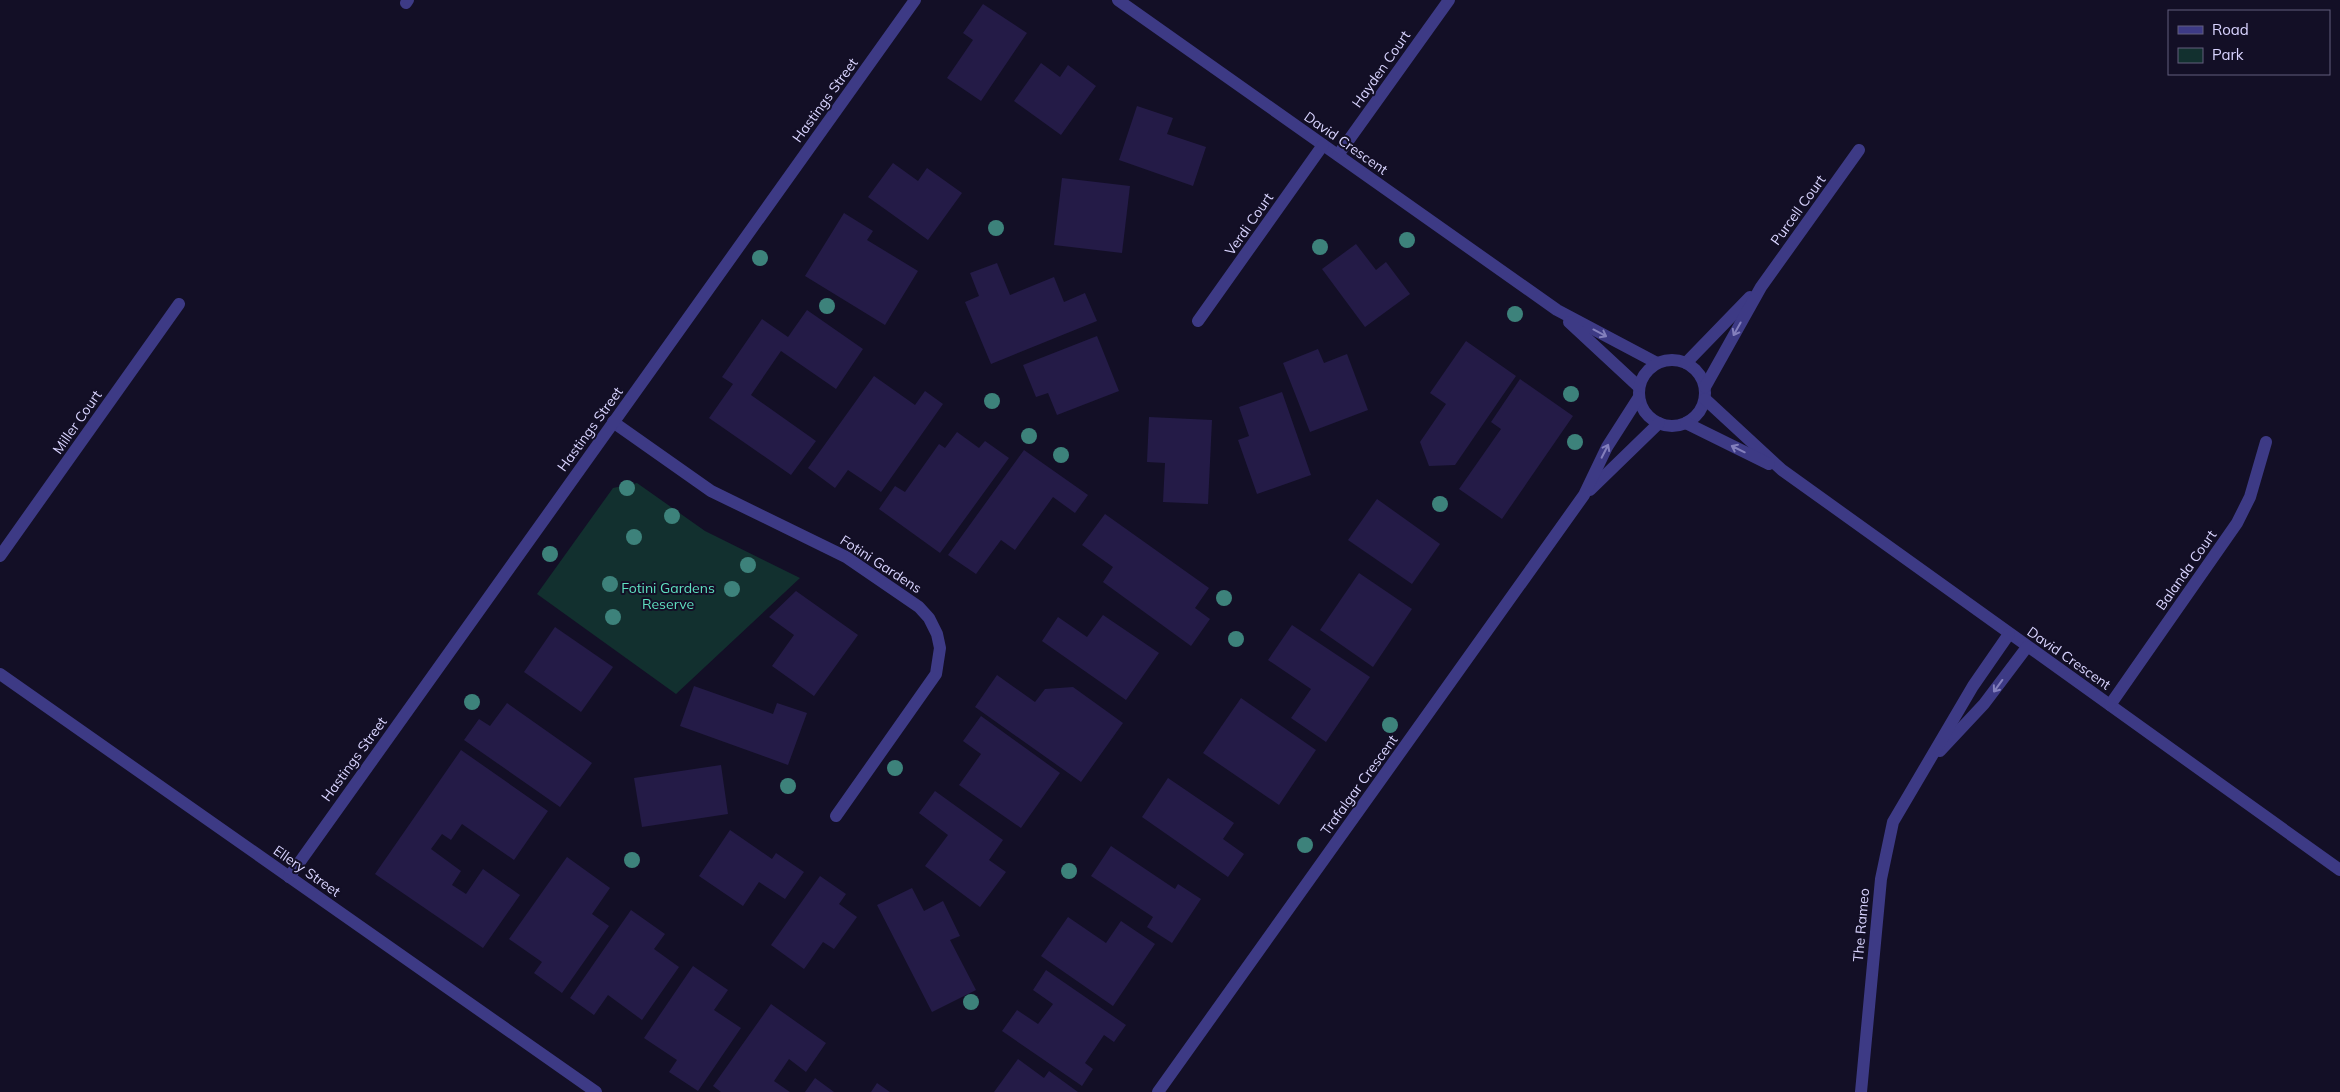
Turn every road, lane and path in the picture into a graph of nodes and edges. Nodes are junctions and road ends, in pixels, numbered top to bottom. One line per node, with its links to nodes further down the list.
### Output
1 (915, 0): 15 (street, Hastings Street)
2 (1118, 0): 4 (street, David Crescent)
3 (1449, 0): 6 (street, Hayden Court)
4 (1323, 145): 6 (street, David Crescent); 10 (street, Verdi Court)
5 (1860, 150): 7 (street, Purcell Court)
6 (1338, 155): 9 (street, David Crescent)
7 (1761, 287): 12 (street, Purcell Court); 14 (street, Purcell Court, one-way to 14)
8 (179, 304): 21 (street, Miller Court)
9 (1557, 310): 11 (street, David Crescent, one-way to 11); 13 (street, David Crescent)
10 (1198, 321)
11 (1657, 363): 12 (street); 13 (street)
12 (1686, 363): 14 (street)
13 (1639, 392): 16 (street); 20 (street, Trafalgar Crescent, one-way to 13)
14 (1705, 393): 17 (street); 19 (street, David Crescent)
15 (613, 422): 27 (street, Fotini Gardens); 29 (street, Hastings Street)
16 (1659, 423): 17 (street); 20 (street, Trafalgar Crescent)
17 (1686, 423): 19 (street, David Crescent, one-way to 17)
18 (2266, 442): 25 (street, Balanda Court)
19 (1782, 470): 22 (street, David Crescent)
20 (1584, 495): 31 (street, Trafalgar Crescent)
21 (0, 556)
22 (2009, 634): 23 (street, David Crescent); 26 (street, The Rameo)
23 (2027, 647): 25 (street, David Crescent); 26 (street, The Rameo, one-way to 26)
24 (0, 674): 29 (street, Ellery Street)
25 (2110, 705): 28 (street, David Crescent)
26 (1923, 770): 32 (street, The Rameo)
27 (836, 816)
28 (2340, 870)
29 (289, 877): 30 (street, Ellery Street)
30 (596, 1092)
31 (1158, 1092)
32 (1861, 1092)

